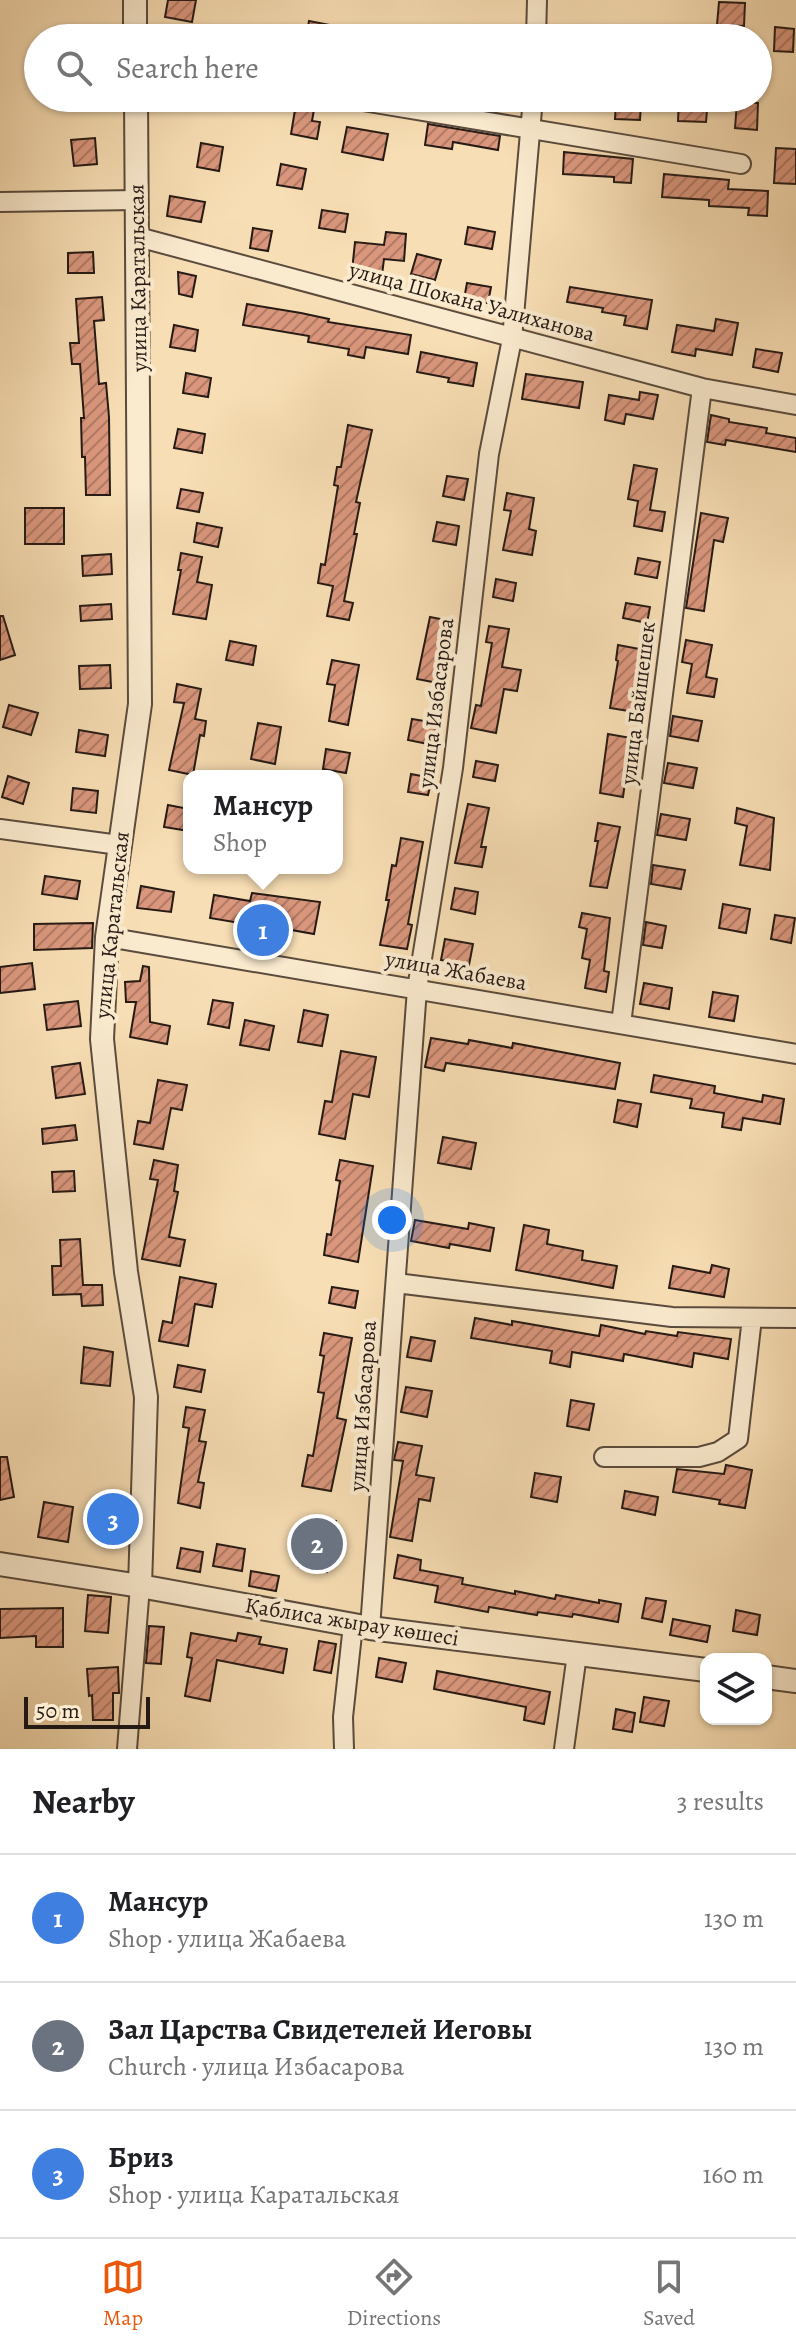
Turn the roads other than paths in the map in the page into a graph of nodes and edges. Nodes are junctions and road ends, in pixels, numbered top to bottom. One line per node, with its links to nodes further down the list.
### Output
1 (135, 0): 3 (street)
2 (537, 0): 4 (street)
3 (135, 24)
4 (536, 24)
5 (136, 112): 10 (street, улица Каратальская)
6 (427, 112): 8 (street)
7 (533, 112): 8 (street, улица Избасарова)
8 (532, 130): 9 (street); 13 (street, улица Избасарова)
9 (741, 164)
10 (137, 200): 11 (street); 12 (street, улица Каратальская)
11 (0, 202)
12 (138, 237): 13 (street, улица Шокана Уалиханова); 17 (street, улица Каратальская)
13 (512, 339): 14 (street, улица Шокана Уалиханова); 19 (street, улица Избасарова)
14 (702, 388): 15 (street, улица Шокана Уалиханова); 20 (street, улица Байшешек)
15 (796, 405)
16 (0, 829): 17 (street)
17 (119, 845): 18 (street, улица Каратальская)
18 (107, 937): 19 (street, улица Жабаева); 27 (street, улица Каратальская)
19 (417, 989): 20 (street, улица Жабаева); 22 (street, улица Избасарова)
20 (621, 1024): 21 (street, улица Жабаева)
21 (796, 1054)
22 (396, 1283): 23 (street); 28 (street, улица Избасарова)
23 (752, 1318): 24 (street); 25 (street)
24 (796, 1318)
25 (604, 1457)
26 (0, 1564): 27 (street, Қаблиса жырау көшесі)
27 (140, 1586): 28 (street, Қаблиса жырау көшесі); 33 (street, улица Каратальская)
28 (362, 1627): 29 (street, Қаблиса жырау көшесі); 34 (street, улица Избасарова)
29 (577, 1654): 30 (street, Қаблиса жырау көшесі); 35 (street)
30 (700, 1669)
31 (772, 1678): 32 (street)
32 (796, 1681)
33 (127, 1749)
34 (344, 1749)
35 (564, 1749)

